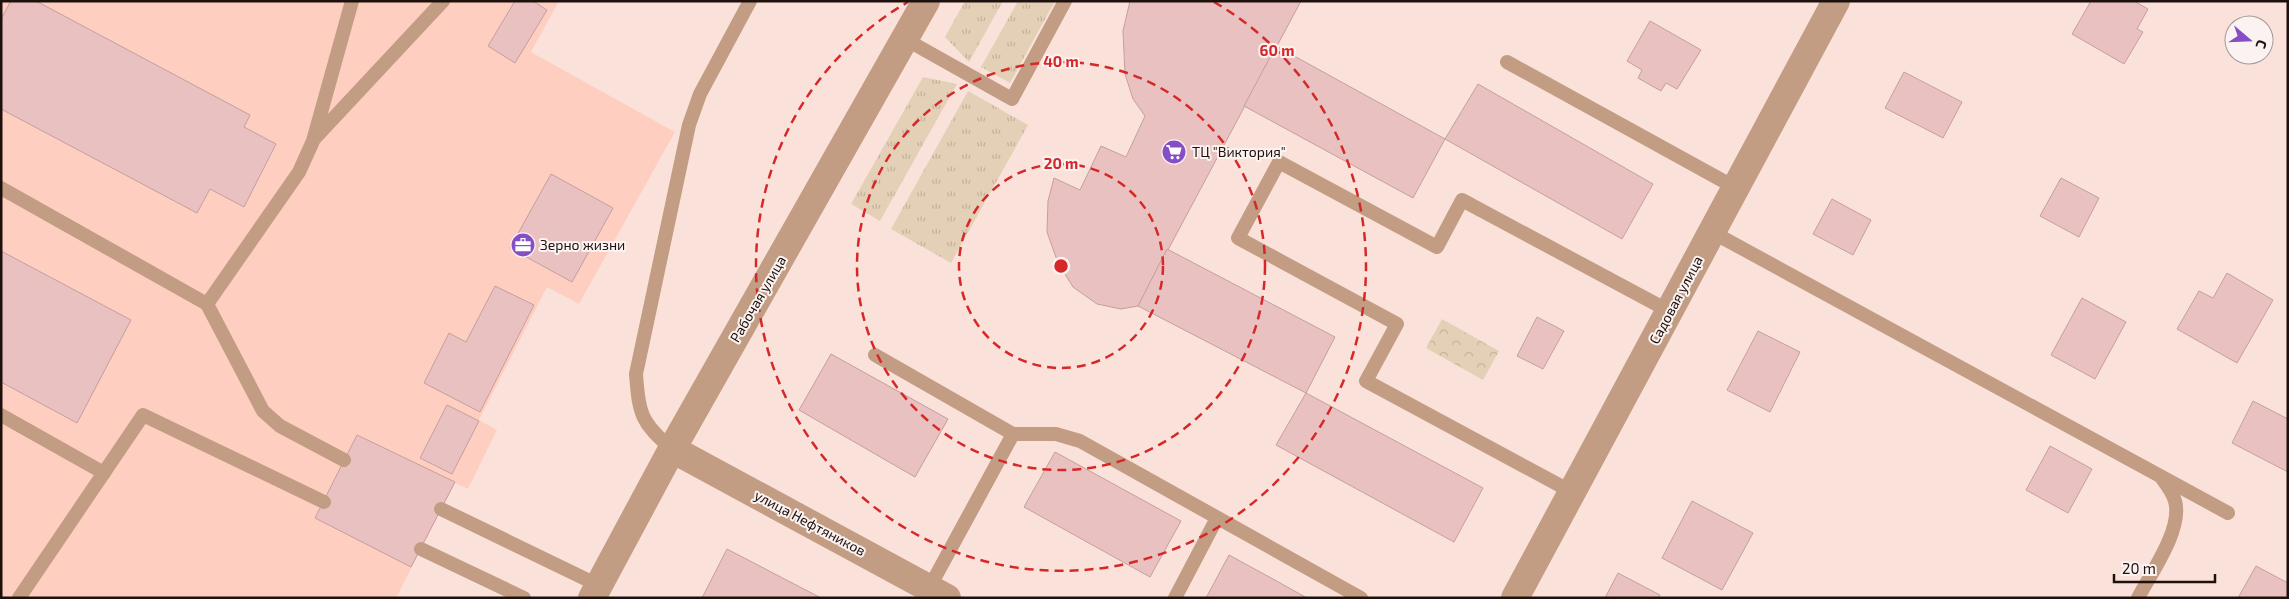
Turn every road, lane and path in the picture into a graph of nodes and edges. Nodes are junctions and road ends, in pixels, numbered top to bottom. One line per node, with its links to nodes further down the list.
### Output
1 (352, 1): 9 (lane)
2 (442, 1): 9 (lane)
3 (750, 1): 18 (lane)
4 (926, 1): 7 (street, Рабочая улица)
5 (1065, 1): 7 (lane)
6 (1836, 1): 11 (street, Садовая улица)
7 (905, 39): 18 (street, Рабочая улица)
8 (1507, 62): 11 (lane)
9 (313, 141): 13 (lane)
10 (1, 188): 13 (lane)
11 (1736, 188): 12 (street, Садовая улица)
12 (1712, 232): 14 (street, Садовая улица); 21 (lane)
13 (207, 304): 19 (lane)
14 (1669, 311): 22 (street, Садовая улица); 22 (lane)
15 (875, 355): 17 (lane)
16 (1, 415): 20 (lane)
17 (1013, 434): 26 (lane); 29 (lane)
18 (672, 449): 28 (street, Рабочая улица); 29 (street, улица Нефтяников)
19 (344, 460)
20 (104, 473): 23 (lane); 30 (lane)
21 (2161, 476): 25 (lane); 35 (lane)
22 (1572, 492): 34 (street, Садовая улица)
23 (324, 502)
24 (441, 508): 28 (lane)
25 (2228, 513)
26 (1218, 518): 32 (lane); 33 (lane)
27 (421, 548): 31 (lane)
28 (595, 591)
29 (933, 595)
30 (19, 598)
31 (524, 598)
32 (1175, 598)
33 (1361, 598)
34 (1514, 598)
35 (2138, 598)

